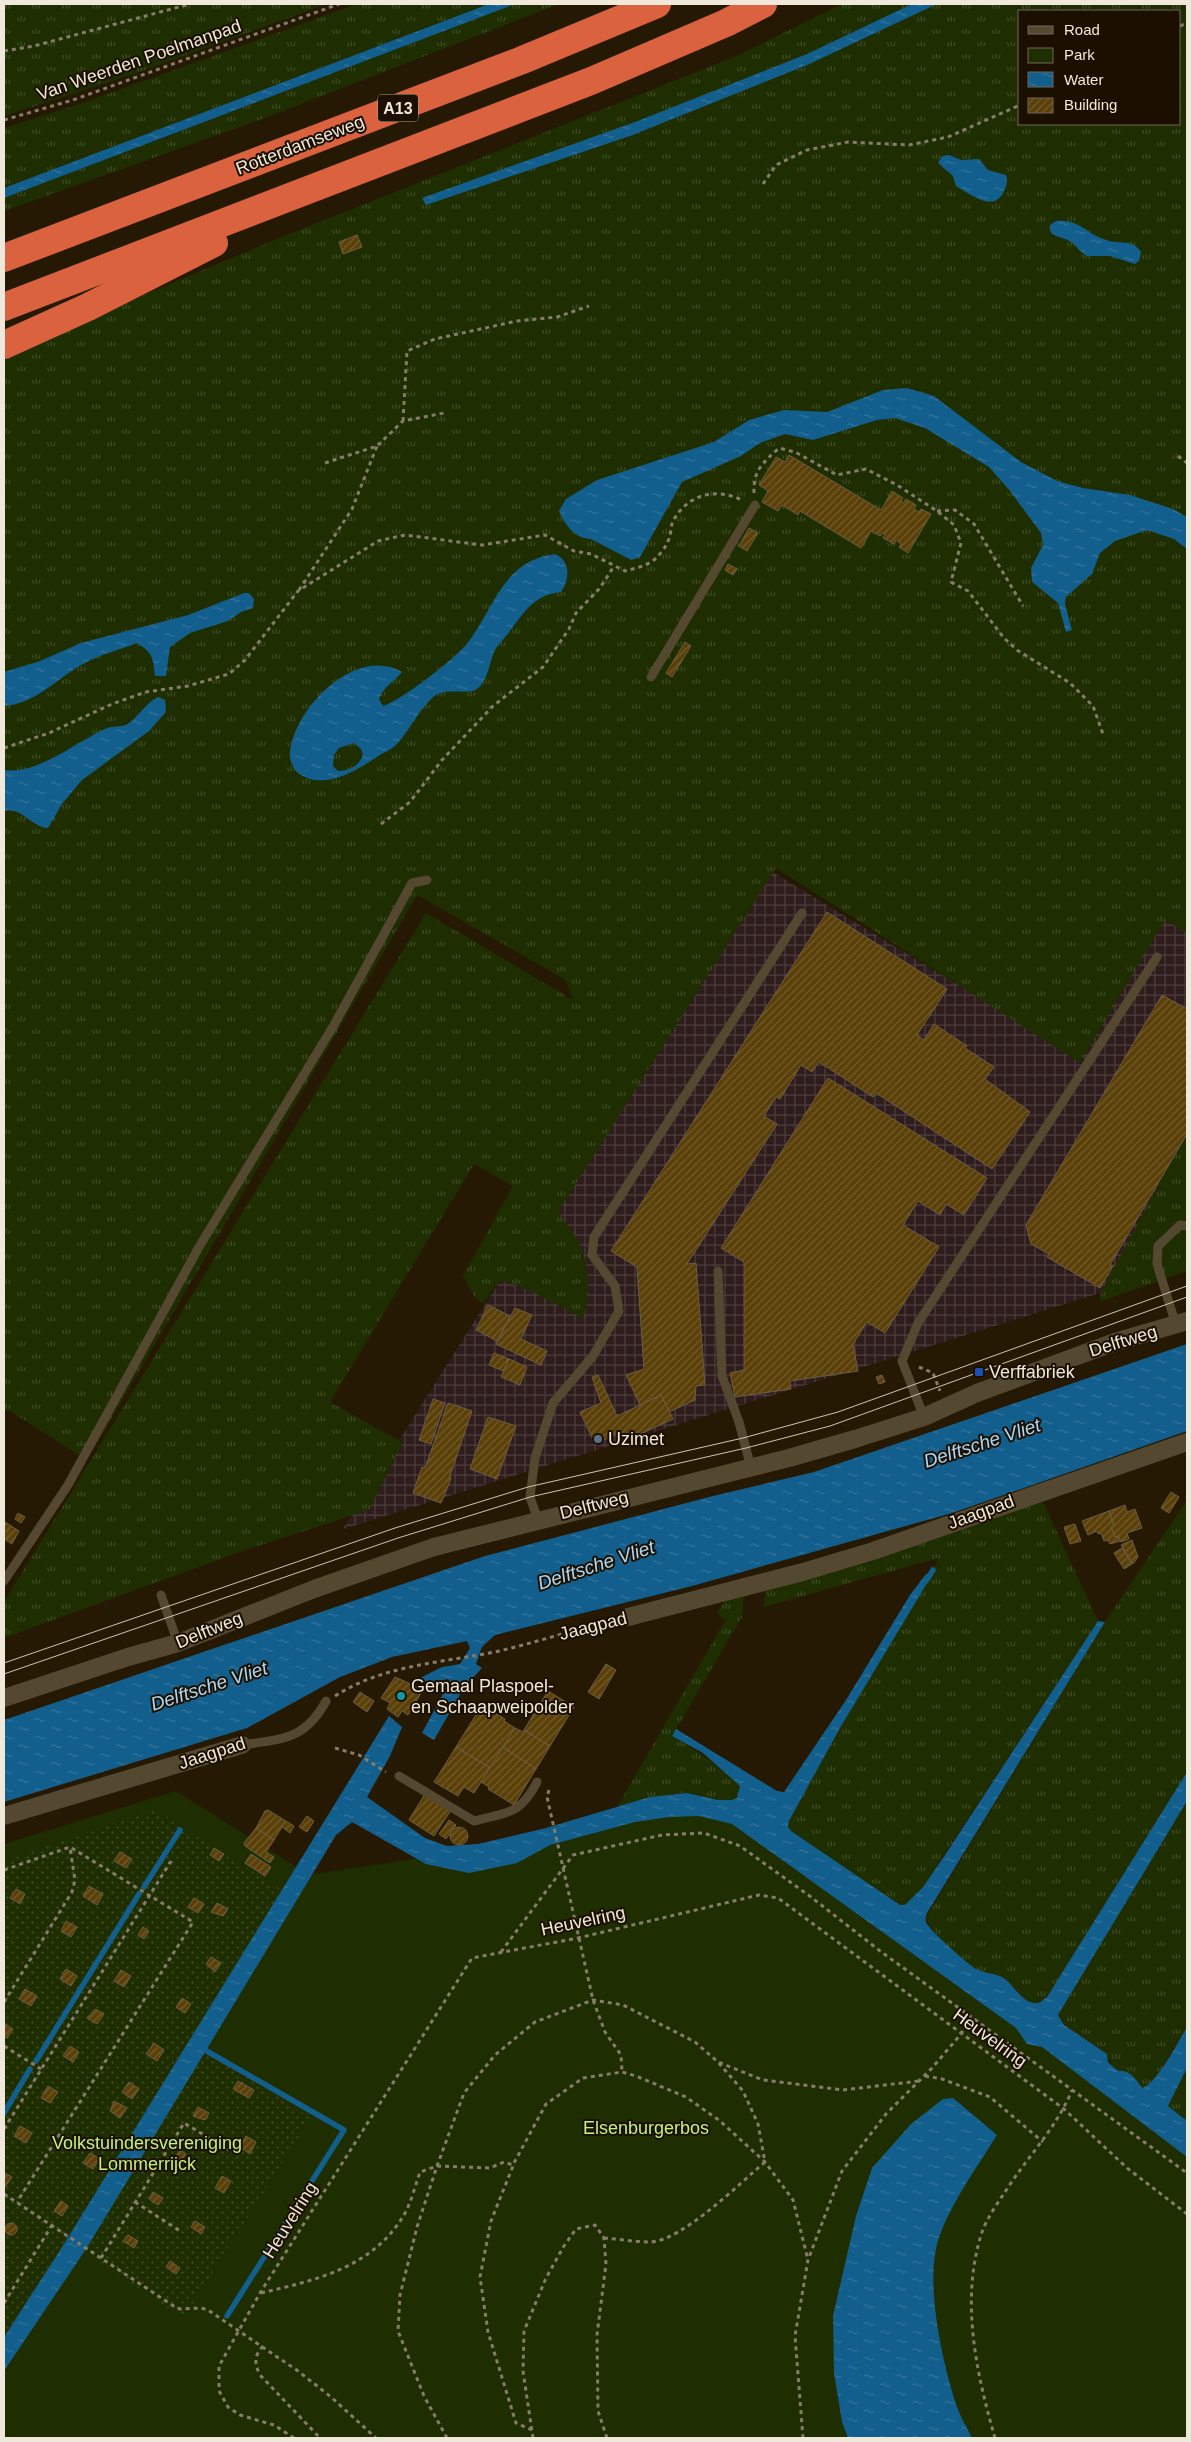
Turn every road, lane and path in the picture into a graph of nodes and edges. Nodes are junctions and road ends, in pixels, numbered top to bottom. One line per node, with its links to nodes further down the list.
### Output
1 (190, 4): 5 (path)
2 (340, 4): 7 (path, Van Weerden Poelmanpad)
3 (657, 4): 10 (highway, Rotterdamseweg / A13)
4 (763, 4): 8 (highway, A13)
5 (4, 51)
6 (1018, 106): 9 (path)
7 (4, 120)
8 (347, 176): 14 (highway, A13); 15 (highway, A13)
9 (763, 184)
10 (137, 207): 11 (highway, A13); 12 (highway, A13)
11 (4, 238)
12 (4, 258)
13 (589, 306): 17 (path)
14 (4, 307)
15 (4, 345)
16 (444, 413): 17 (path)
17 (403, 421): 18 (path)
18 (377, 446): 20 (path); 25 (path)
19 (1178, 456): 21 (path)
20 (325, 463)
21 (1187, 463)
22 (755, 505): 23 (path); 24 (path); 27 (lane)
23 (937, 510): 26 (path); 28 (path)
24 (614, 566): 25 (path); 30 (path)
25 (298, 591): 29 (path)
26 (1023, 606)
27 (651, 677)
28 (1104, 737)
29 (4, 748)
30 (381, 824)
31 (427, 880): 43 (lane)
32 (802, 913): 42 (lane)
33 (1157, 957): 37 (lane)
34 (1187, 1226): 36 (lane)
35 (718, 1271): 41 (lane)
36 (1182, 1323): 38 (street, Delftweg)
37 (902, 1361): 38 (path); 39 (lane)
38 (946, 1407): 39 (street, Delftweg)
39 (924, 1417): 41 (street, Delftweg)
40 (1187, 1442): 45 (street, Jaagpad)
41 (750, 1468): 42 (street, Delftweg)
42 (538, 1520): 46 (street, Delftweg)
43 (4, 1581)
44 (161, 1595): 46 (lane)
45 (628, 1617): 48 (path, Jaagpad)
46 (178, 1643): 47 (street, Delftweg)
47 (4, 1698)
48 (326, 1702): 49 (lane)
49 (242, 1745): 55 (street, Jaagpad)
50 (335, 1748): 51 (path)
51 (388, 1772)
52 (399, 1776): 53 (lane)
53 (537, 1782)
54 (550, 1788): 58 (path)
55 (4, 1816)
56 (70, 1847): 59 (path); 60 (path); 63 (path)
57 (171, 1861): 60 (path)
58 (564, 1868): 61 (path); 62 (path); 65 (path)
59 (4, 1870)
60 (151, 1896): 69 (path); 83 (path)
61 (578, 1938): 62 (path, Heuvelring); 64 (path); 66 (path, Heuvelring)
62 (501, 1952): 91 (path, Heuvelring)
63 (4, 2000)
64 (593, 2000): 68 (path); 70 (path); 80 (path)
65 (972, 2017): 66 (path); 73 (path)
66 (961, 2034): 71 (path); 74 (path, Heuvelring)
67 (4, 2046): 69 (path)
68 (718, 2062): 72 (path); 78 (path)
69 (41, 2069): 75 (path)
70 (622, 2072): 78 (path); 79 (path)
71 (925, 2076): 72 (path); 76 (path)
72 (920, 2081): 90 (path)
73 (1072, 2090): 74 (path); 81 (path)
74 (1064, 2109): 76 (path); 85 (path, Heuvelring)
75 (4, 2129)
76 (1043, 2142): 103 (path)
77 (229, 2150): 84 (path)
78 (765, 2162): 88 (path); 90 (path)
79 (513, 2165): 80 (path); 95 (path)
80 (436, 2166): 91 (path); 99 (path)
81 (1187, 2173)
82 (4, 2194): 83 (path)
83 (17, 2202): 86 (path)
84 (135, 2202): 87 (path); 89 (path)
85 (1187, 2214)
86 (52, 2225): 89 (path); 92 (path)
87 (180, 2231)
88 (604, 2238): 95 (path); 101 (path)
89 (101, 2258): 93 (path)
90 (808, 2260): 102 (path)
91 (260, 2293): 93 (path, Heuvelring)
92 (4, 2303)
93 (238, 2330): 94 (path); 96 (path, Heuvelring)
94 (263, 2346): 97 (path); 98 (path)
95 (532, 2430): 100 (path)
96 (294, 2438)
97 (320, 2438)
98 (376, 2438)
99 (447, 2438)
100 (533, 2438)
101 (607, 2438)
102 (803, 2438)
103 (995, 2438)

